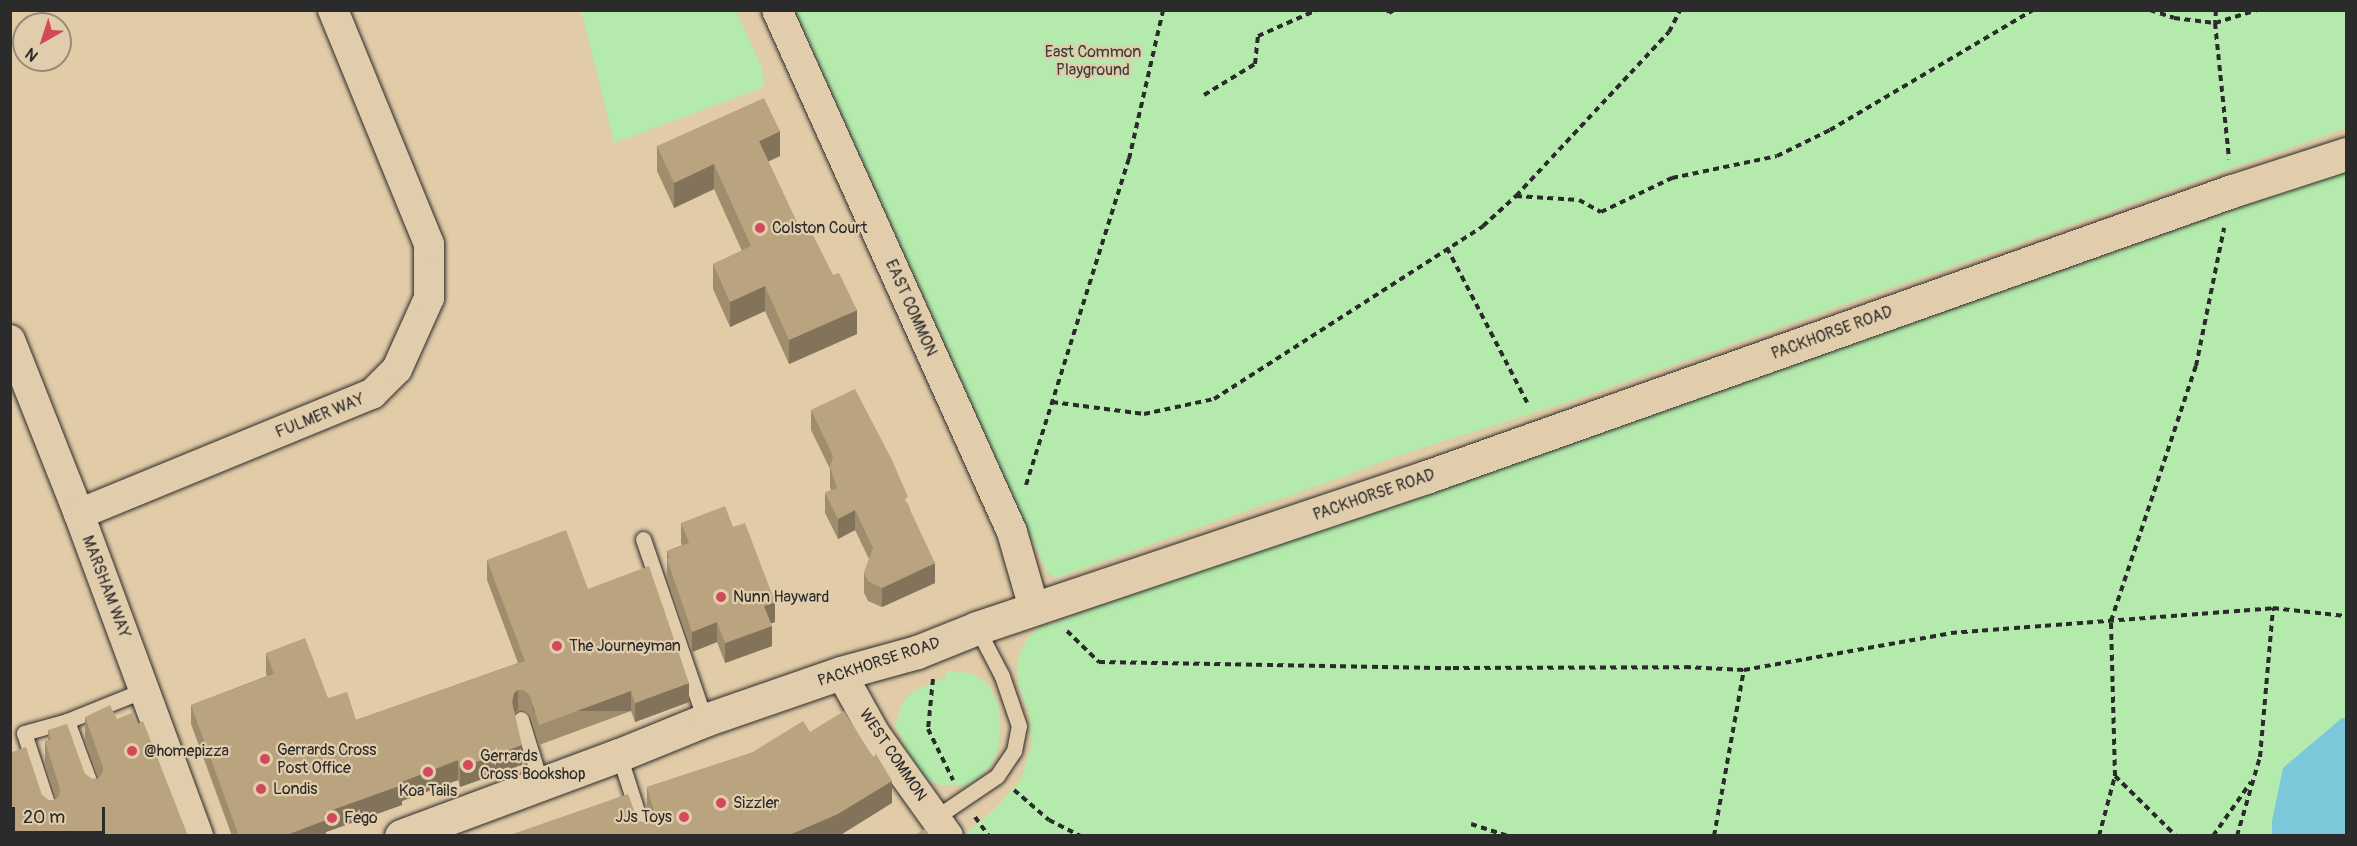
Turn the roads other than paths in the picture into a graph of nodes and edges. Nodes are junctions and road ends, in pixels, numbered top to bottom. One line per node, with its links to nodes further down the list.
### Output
1 (333, 10): 5 (street, FULMER WAY)
2 (777, 10): 7 (street, EAST COMMON)
3 (2346, 154): 7 (main road, PACKHORSE ROAD)
4 (10, 340): 5 (street, MARSHAM WAY)
5 (79, 514): 10 (street, MARSHAM WAY)
6 (643, 539): 12 (lane)
7 (1034, 608): 8 (main road, PACKHORSE ROAD)
8 (977, 628): 9 (main road, PACKHORSE ROAD); 18 (lane)
9 (842, 673): 12 (main road, PACKHORSE ROAD); 18 (street, WEST COMMON)
10 (144, 690): 13 (lane); 20 (street, MARSHAM WAY)
11 (521, 719): 15 (lane)
12 (705, 720): 14 (main road, PACKHORSE ROAD)
13 (67, 721): 16 (lane); 17 (lane)
14 (619, 755): 15 (main road, PACKHORSE ROAD); 21 (lane)
15 (541, 784): 19 (main road, PACKHORSE ROAD)
16 (94, 794)
17 (51, 815)
18 (941, 827)
19 (413, 833)
20 (198, 836)
21 (645, 836)

